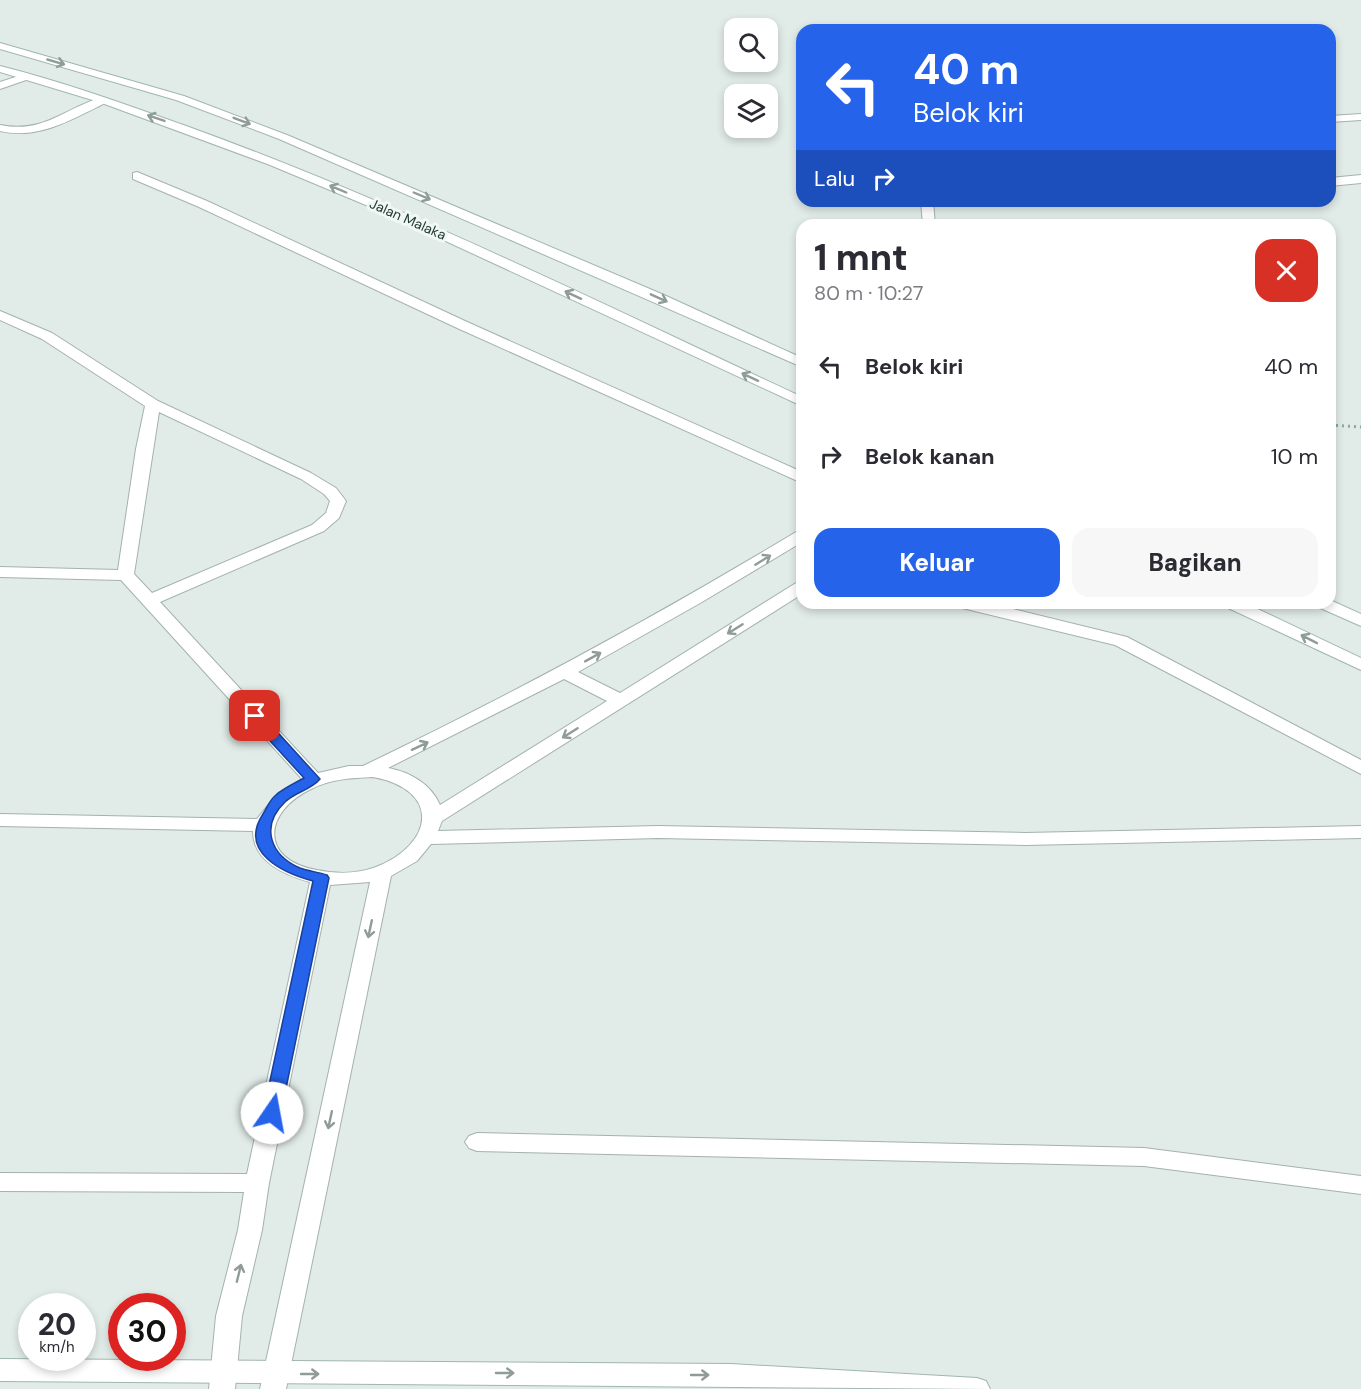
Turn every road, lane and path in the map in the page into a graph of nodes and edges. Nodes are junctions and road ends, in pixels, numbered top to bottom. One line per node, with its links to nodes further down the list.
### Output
1 (0, 46): 13 (street, Jalan Malaka, one-way to 13)
2 (0, 69): 3 (street, Jalan Malaka)
3 (25, 77): 4 (street); 5 (street, Jalan Malaka)
4 (1, 86)
5 (103, 100): 8 (street); 14 (street, Jalan Malaka, one-way to 5)
6 (1361, 117): 7 (street)
7 (1336, 119)
8 (0, 128)
9 (137, 176): 18 (street)
10 (1361, 179): 11 (street)
11 (1336, 181)
12 (0, 315): 15 (street)
13 (796, 360)
14 (796, 399)
15 (153, 405): 21 (street); 23 (street)
16 (1336, 425): 17 (path)
17 (1361, 427)
18 (796, 475)
19 (796, 539): 29 (street, one-way to 19)
20 (0, 572): 21 (street)
21 (126, 574): 23 (street)
22 (796, 591): 30 (street, one-way to 30)
23 (150, 600): 33 (street)
24 (992, 609): 31 (street)
25 (1244, 609): 28 (street, one-way to 25)
26 (1336, 609): 27 (street)
27 (1361, 621)
28 (1361, 665)
29 (565, 672): 30 (street); 32 (street, one-way to 29)
30 (621, 701): 34 (street, one-way to 34)
31 (1361, 768)
32 (367, 771): 33 (street); 34 (street)
33 (313, 779): 36 (street)
34 (433, 818): 38 (street)
35 (0, 820): 36 (street)
36 (263, 825): 40 (street)
37 (1361, 832): 38 (street)
38 (427, 838): 39 (street)
39 (382, 872): 40 (street); 47 (street, one-way to 47)
40 (321, 878): 43 (street)
41 (477, 1142): 44 (street)
42 (0, 1182): 43 (street)
43 (257, 1183): 46 (street, one-way to 43)
44 (1361, 1185)
45 (0, 1370): 46 (street)
46 (223, 1380): 47 (street)
47 (274, 1381): 48 (street, one-way to 48)
48 (977, 1389)

